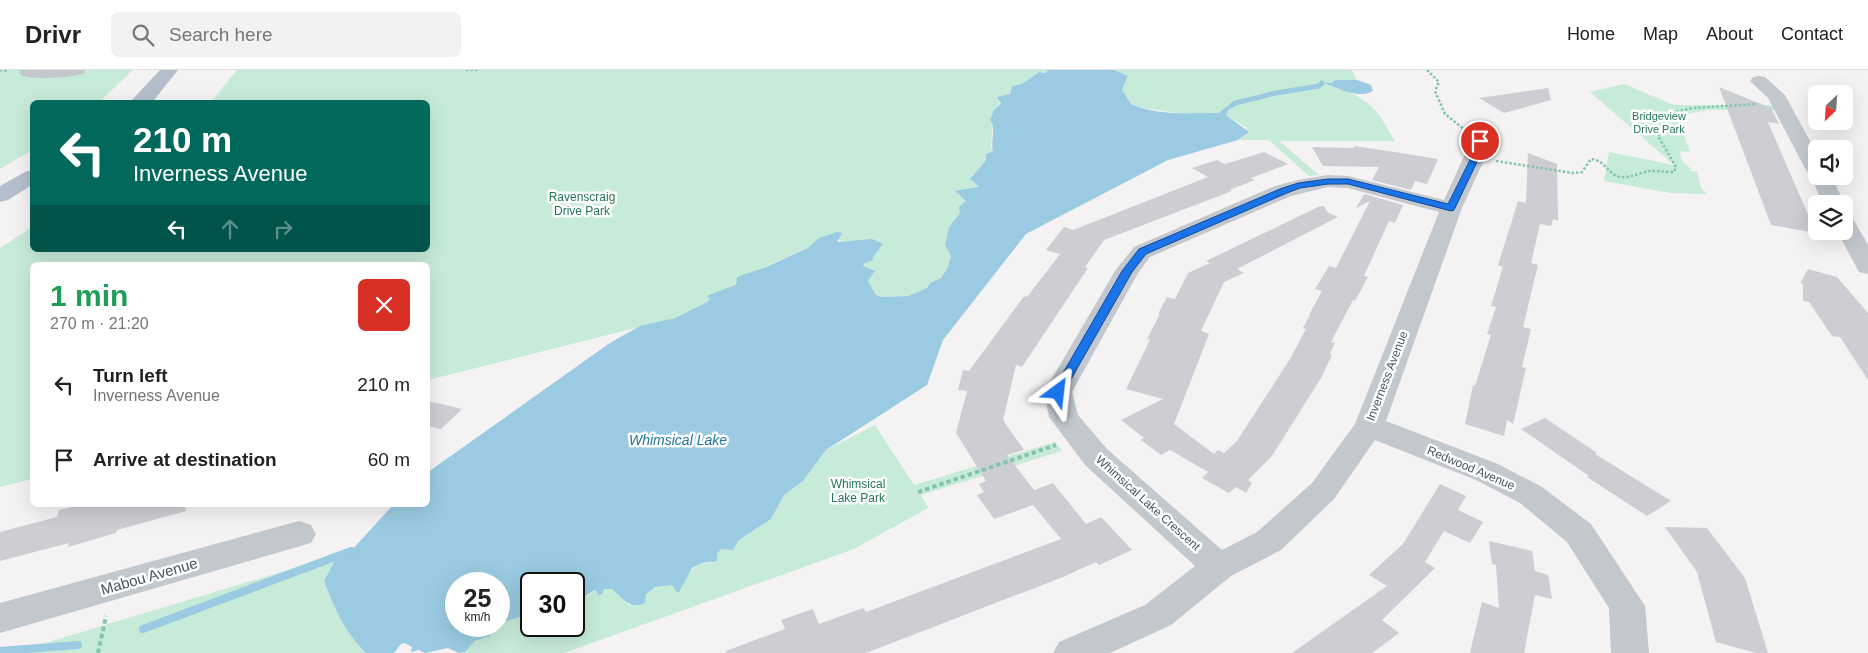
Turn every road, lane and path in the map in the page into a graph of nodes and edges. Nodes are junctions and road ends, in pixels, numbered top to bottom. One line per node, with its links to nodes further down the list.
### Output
1 (77, 70): 6 (street)
2 (169, 70): 8 (main road)
3 (466, 70): 4 (path)
4 (479, 70)
5 (1427, 70): 10 (path)
6 (28, 72)
7 (1760, 81): 9 (street)
8 (142, 100)
9 (1780, 103): 10 (path); 11 (street)
10 (1478, 149): 14 (street, Inverness Avenue)
11 (1808, 155)
12 (30, 177): 13 (main road)
13 (0, 195)
14 (1451, 208): 17 (street, Inverness Avenue); 18 (street, Whimsical Lake Crescent)
15 (1853, 239): 16 (street)
16 (1868, 267)
17 (1368, 426): 21 (street, Inverness Avenue); 26 (street, Redwood Avenue)
18 (1081, 437): 19 (path); 21 (street, Whimsical Lake Crescent)
19 (918, 492)
20 (299, 534): 22 (street, Mabou Avenue)
21 (1219, 567): 25 (street, Inverness Avenue)
22 (113, 586): 23 (street, Mabou Avenue); 24 (path)
23 (0, 618)
24 (98, 653)
25 (1072, 653)
26 (1630, 653)

